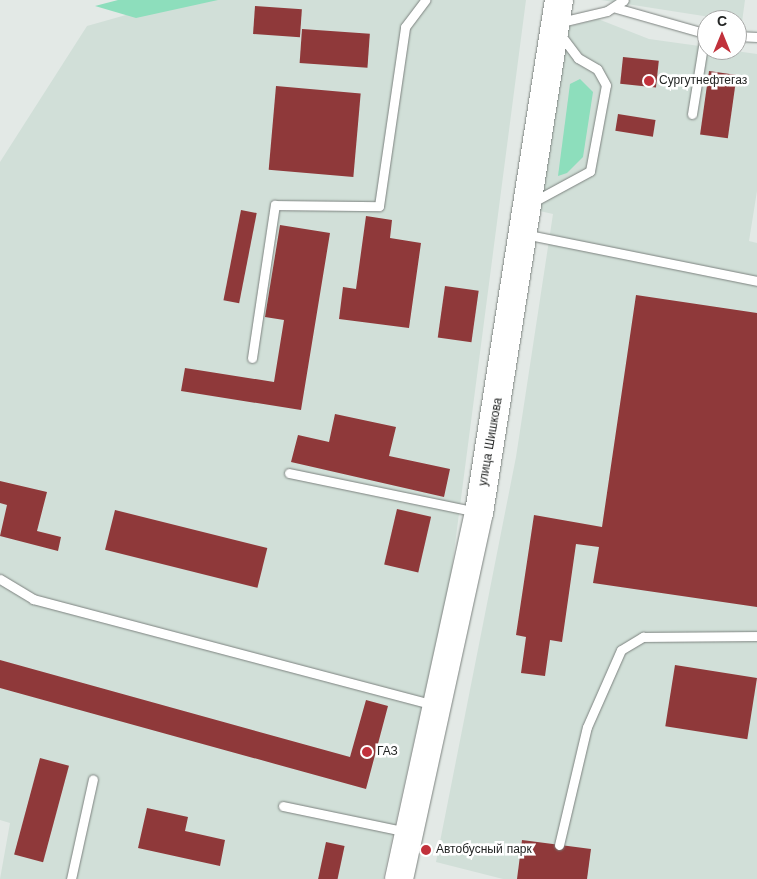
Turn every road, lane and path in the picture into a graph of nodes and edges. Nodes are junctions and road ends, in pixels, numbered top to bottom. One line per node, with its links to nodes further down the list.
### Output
1 (425, 0): 11 (lane)
2 (624, 0): 3 (lane)
3 (616, 8): 4 (lane); 5 (lane)
4 (556, 13): 8 (main road, улица Шишкова); 8 (lane)
5 (697, 31)
6 (701, 60): 7 (lane)
7 (692, 114)
8 (524, 207): 9 (main road, улица Шишкова)
9 (521, 233): 10 (lane); 13 (main road, улица Шишкова)
10 (757, 281)
11 (252, 358)
12 (289, 474): 13 (lane)
13 (479, 512): 16 (main road, улица Шишкова)
14 (0, 579): 16 (lane)
15 (757, 636): 20 (lane)
16 (440, 706): 19 (main road, улица Шишкова)
17 (93, 779): 21 (lane)
18 (283, 806): 19 (lane)
19 (410, 833): 22 (main road, улица Шишкова)
20 (559, 845)
21 (71, 879)
22 (400, 879)

